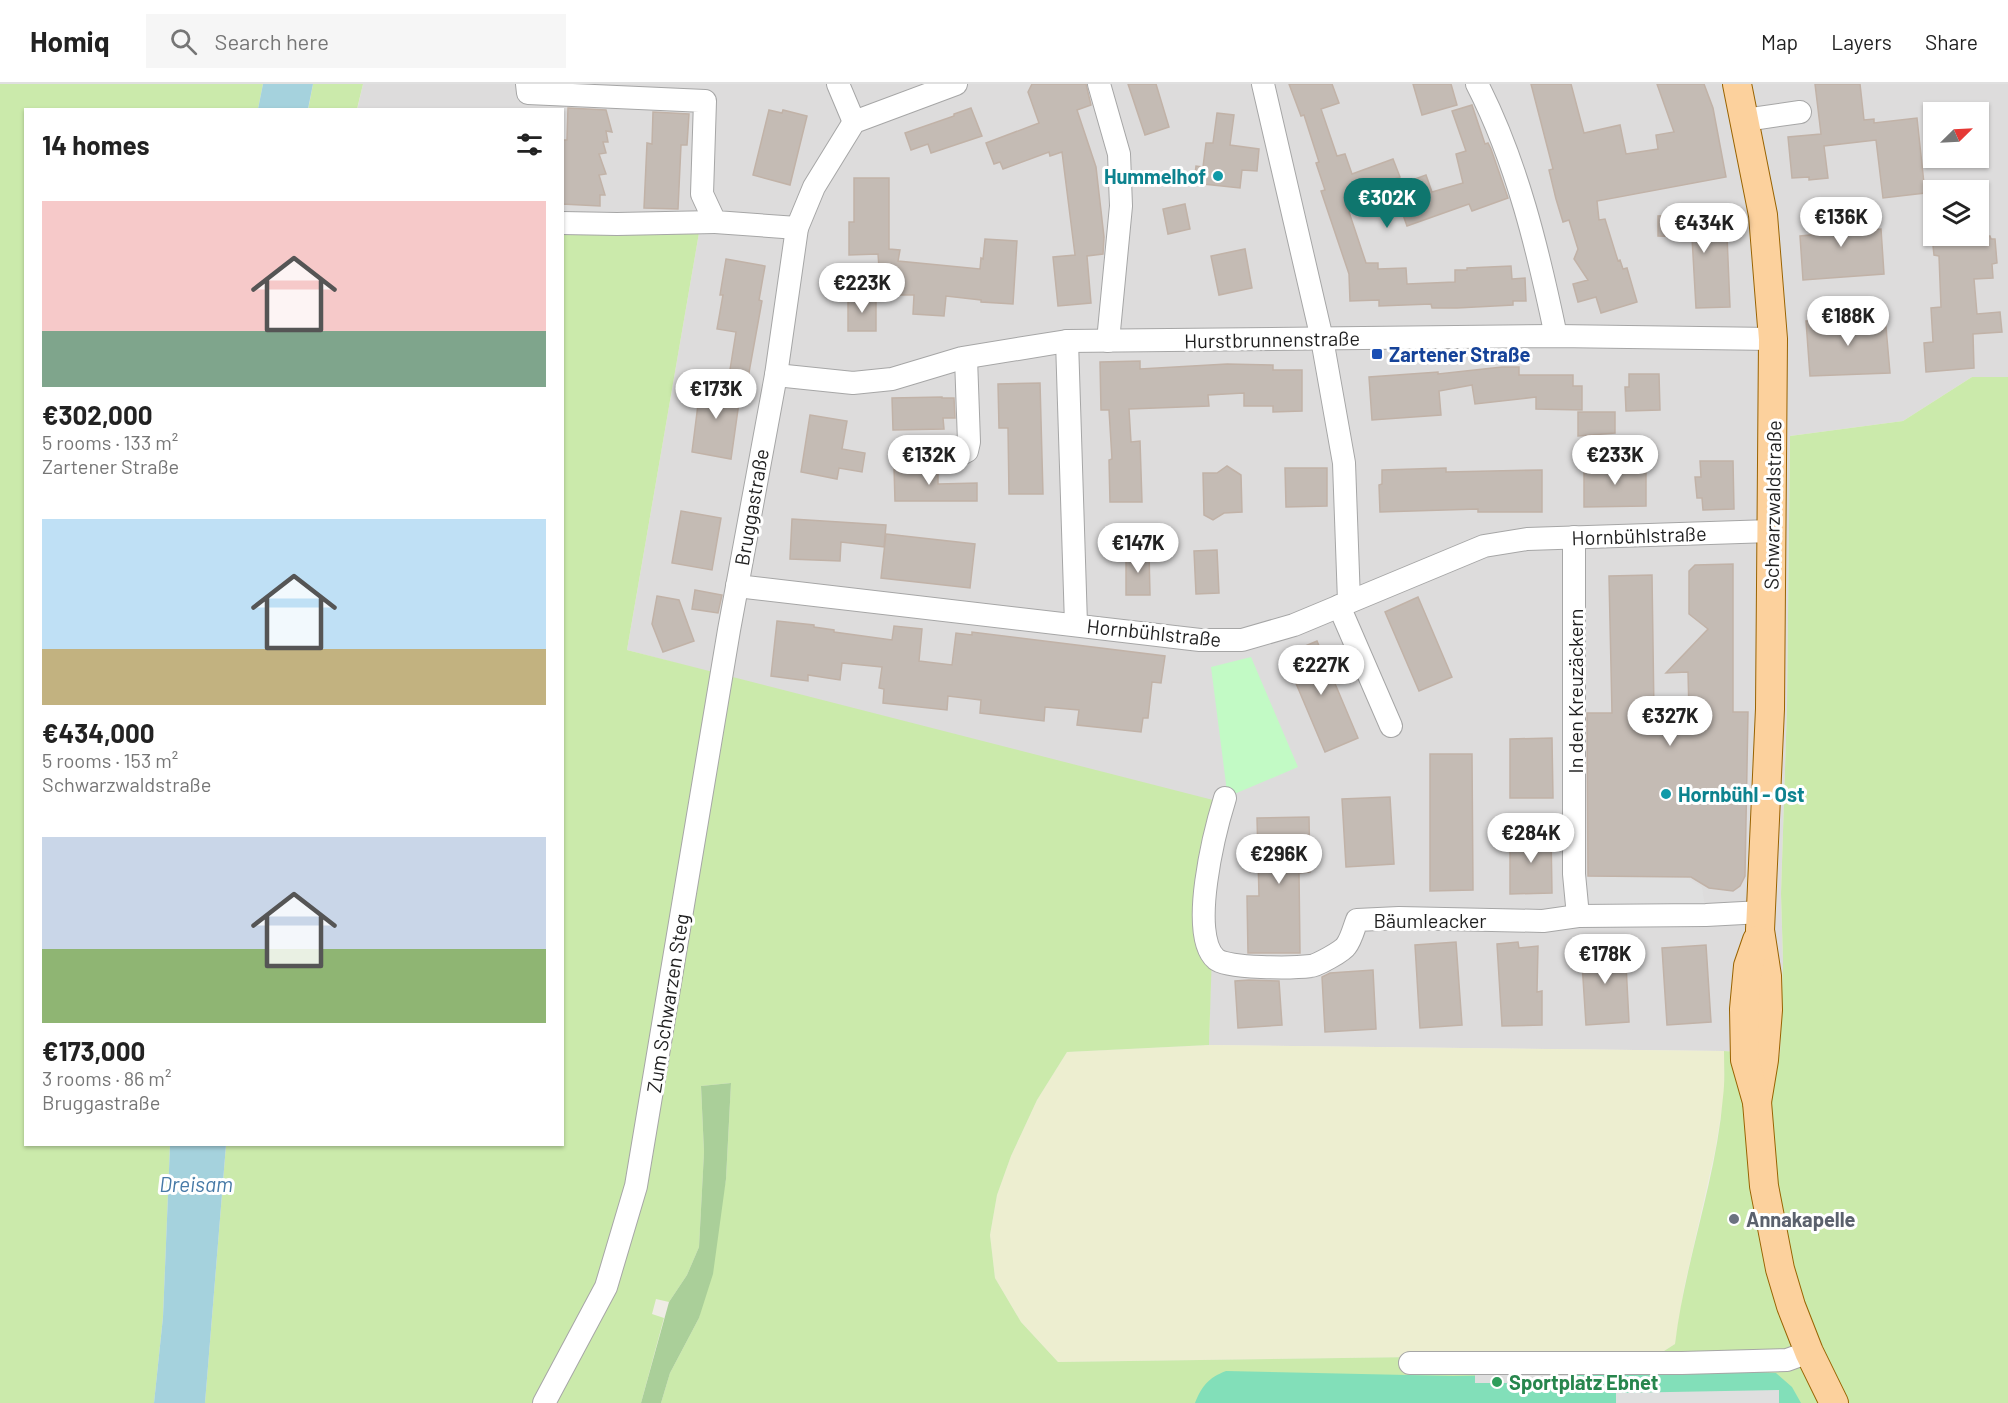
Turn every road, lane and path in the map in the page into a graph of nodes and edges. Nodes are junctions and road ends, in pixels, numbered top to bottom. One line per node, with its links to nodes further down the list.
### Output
1 (527, 84): 11 (street)
2 (838, 84): 10 (street)
3 (956, 84): 10 (street)
4 (1099, 84): 18 (street)
5 (1263, 84): 15 (street)
6 (1477, 84): 14 (street)
7 (1737, 84): 9 (main road, Schwarzwaldstraße)
8 (1800, 112): 9 (street)
9 (1745, 120): 16 (main road, Schwarzwaldstraße)
10 (854, 122): 13 (street, Bruggastraße)
11 (715, 222): 12 (street); 13 (street)
12 (564, 223)
13 (797, 228): 20 (street, Bruggastraße)
14 (1556, 336): 15 (street, Hurstbrunnenstraße); 16 (street, Hurstbrunnenstraße)
15 (1322, 339): 18 (street, Hurstbrunnenstraße); 25 (street)
16 (1773, 339): 22 (main road, Schwarzwaldstraße)
17 (1067, 341): 18 (street, Hurstbrunnenstraße); 19 (street, Hurstbrunnenstraße); 26 (street)
18 (1108, 341)
19 (966, 358): 20 (street, Hurstbrunnenstraße); 21 (street)
20 (776, 375): 24 (street, Bruggastraße)
21 (950, 460)
22 (1771, 531): 23 (street, Hornbühlstraße); 30 (main road, Schwarzwaldstraße)
23 (1574, 537): 25 (street, Hornbühlstraße); 29 (street, In den Kreuzäckern)
24 (737, 586): 26 (street, Hornbühlstraße); 33 (street, Zum Schwarzen Steg)
25 (1344, 603): 26 (street, Hornbühlstraße); 27 (street)
26 (1076, 624)
27 (1391, 726)
28 (1225, 798): 29 (street, Bäumleacker)
29 (1578, 916): 30 (street, Bäumleacker)
30 (1761, 921): 31 (main road, Schwarzwaldstraße)
31 (1809, 1352): 32 (street); 34 (main road, Schwarzwaldstraße)
32 (1410, 1363)
33 (544, 1403)
34 (1834, 1403)

